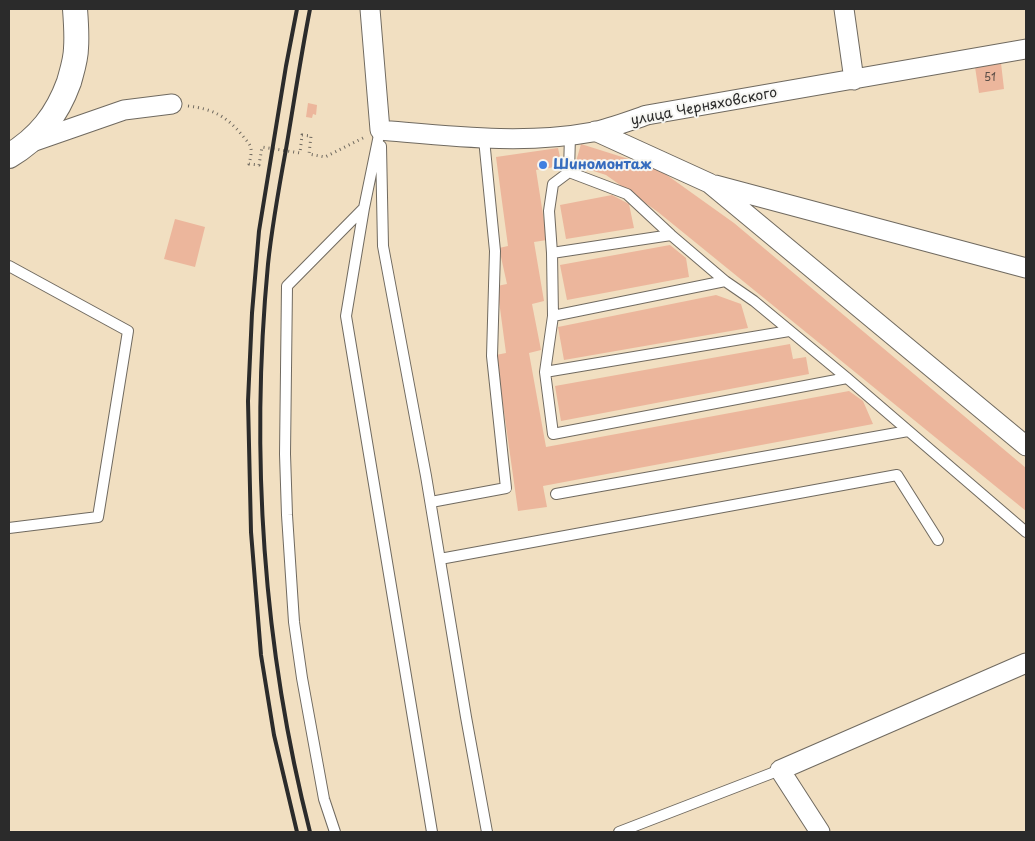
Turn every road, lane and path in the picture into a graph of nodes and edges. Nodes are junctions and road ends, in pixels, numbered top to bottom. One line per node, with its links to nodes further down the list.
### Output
1 (370, 9): 7 (street)
2 (844, 9): 5 (street)
3 (77, 11): 11 (street)
4 (1026, 49): 5 (street, улица Черняховского)
5 (854, 80): 8 (street, улица Черняховского)
6 (172, 104): 7 (path); 11 (street)
7 (380, 130): 10 (street, улица Черняховского); 15 (lane); 28 (lane)
8 (595, 131): 9 (street, улица Черняховского); 14 (street)
9 (570, 135): 10 (street, улица Черняховского); 13 (lane)
10 (484, 139): 28 (lane)
11 (28, 143): 12 (street)
12 (9, 156)
13 (569, 172): 16 (lane); 17 (lane)
14 (709, 183): 19 (street); 26 (street)
15 (364, 208): 35 (lane); 36 (lane)
16 (671, 235): 17 (lane); 20 (lane)
17 (552, 254): 21 (lane)
18 (9, 266): 29 (lane)
19 (1026, 268)
20 (726, 281): 21 (lane); 22 (lane)
21 (553, 316): 23 (lane)
22 (790, 331): 23 (lane); 24 (lane)
23 (545, 372): 24 (lane)
24 (847, 378): 25 (lane)
25 (908, 431): 27 (lane); 30 (lane)
26 (1026, 446)
27 (556, 494)
28 (431, 502): 32 (lane)
29 (9, 528)
30 (1026, 532)
31 (938, 540): 32 (lane)
32 (440, 559): 37 (lane)
33 (1026, 663): 34 (street)
34 (780, 770): 38 (lane); 39 (street)
35 (335, 832)
36 (432, 832)
37 (487, 832)
38 (619, 832)
39 (820, 832)

